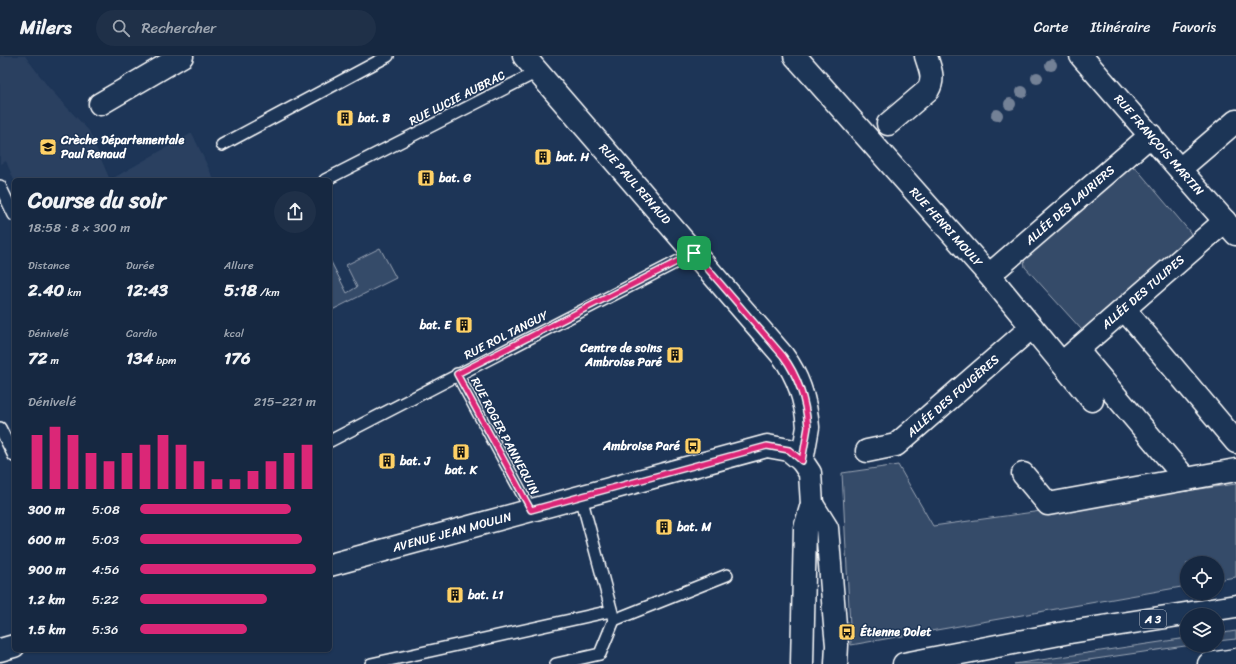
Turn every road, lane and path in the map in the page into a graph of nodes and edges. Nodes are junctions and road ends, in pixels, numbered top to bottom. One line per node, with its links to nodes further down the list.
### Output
1 (182, 56): 7 (main road)
2 (388, 56): 11 (lane)
3 (796, 56): 18 (main road, RUE HENRI MOULY)
4 (926, 56): 9 (main road)
5 (1082, 56): 10 (main road, RUE FRANÇOIS MARTIN)
6 (530, 64): 13 (lane, RUE LUCIE AUBRAC); 17 (main road, RUE PAUL RENAUD)
7 (100, 104)
8 (1236, 121): 12 (main road)
9 (888, 124)
10 (1151, 135): 12 (main road, RUE FRANÇOIS MARTIN); 18 (main road, ALLÉE DES LAURIERS)
11 (222, 145)
12 (1180, 169): 16 (main road, RUE FRANÇOIS MARTIN)
13 (329, 178)
14 (0, 186): 15 (lane)
15 (12, 211)
16 (1231, 228): 19 (main road, ALLÉE DES TULIPES)
17 (694, 253): 22 (lane, RUE ROL TANGUY); 29 (main road, RUE PAUL RENAUD)
18 (989, 275): 20 (main road, RUE HENRI MOULY)
19 (1124, 309): 21 (main road, ALLÉE DES TULIPES); 26 (main road)
20 (1032, 327): 21 (main road, RUE HENRI MOULY); 27 (main road, ALLÉE DES FOUGÈRES)
21 (1070, 357): 23 (main road, RUE HENRI MOULY); 32 (main road)
22 (457, 374): 25 (lane, RUE ROL TANGUY); 35 (lane, RUE ROGER PANNEQUIN)
23 (1092, 400)
24 (0, 428): 28 (lane)
25 (332, 440)
26 (1236, 442)
27 (867, 450)
28 (12, 452)
29 (802, 461): 33 (main road, AVENUE JEAN MOULIN); 34 (main road)
30 (1236, 470): 32 (main road)
31 (1023, 474): 32 (main road)
32 (1186, 479)
33 (581, 497): 35 (main road, AVENUE JEAN MOULIN); 39 (lane)
34 (812, 504): 45 (main road); 46 (main road)
35 (531, 510): 36 (main road, AVENUE JEAN MOULIN)
36 (332, 564)
37 (728, 575): 39 (lane)
38 (1236, 606): 47 (main road, A 3)
39 (612, 616): 43 (lane); 44 (lane)
40 (12, 647): 41 (main road)
41 (0, 650)
42 (1236, 660): 48 (main road)
43 (371, 664)
44 (556, 664)
45 (802, 664)
46 (836, 664)
47 (904, 664)
48 (1209, 664)

